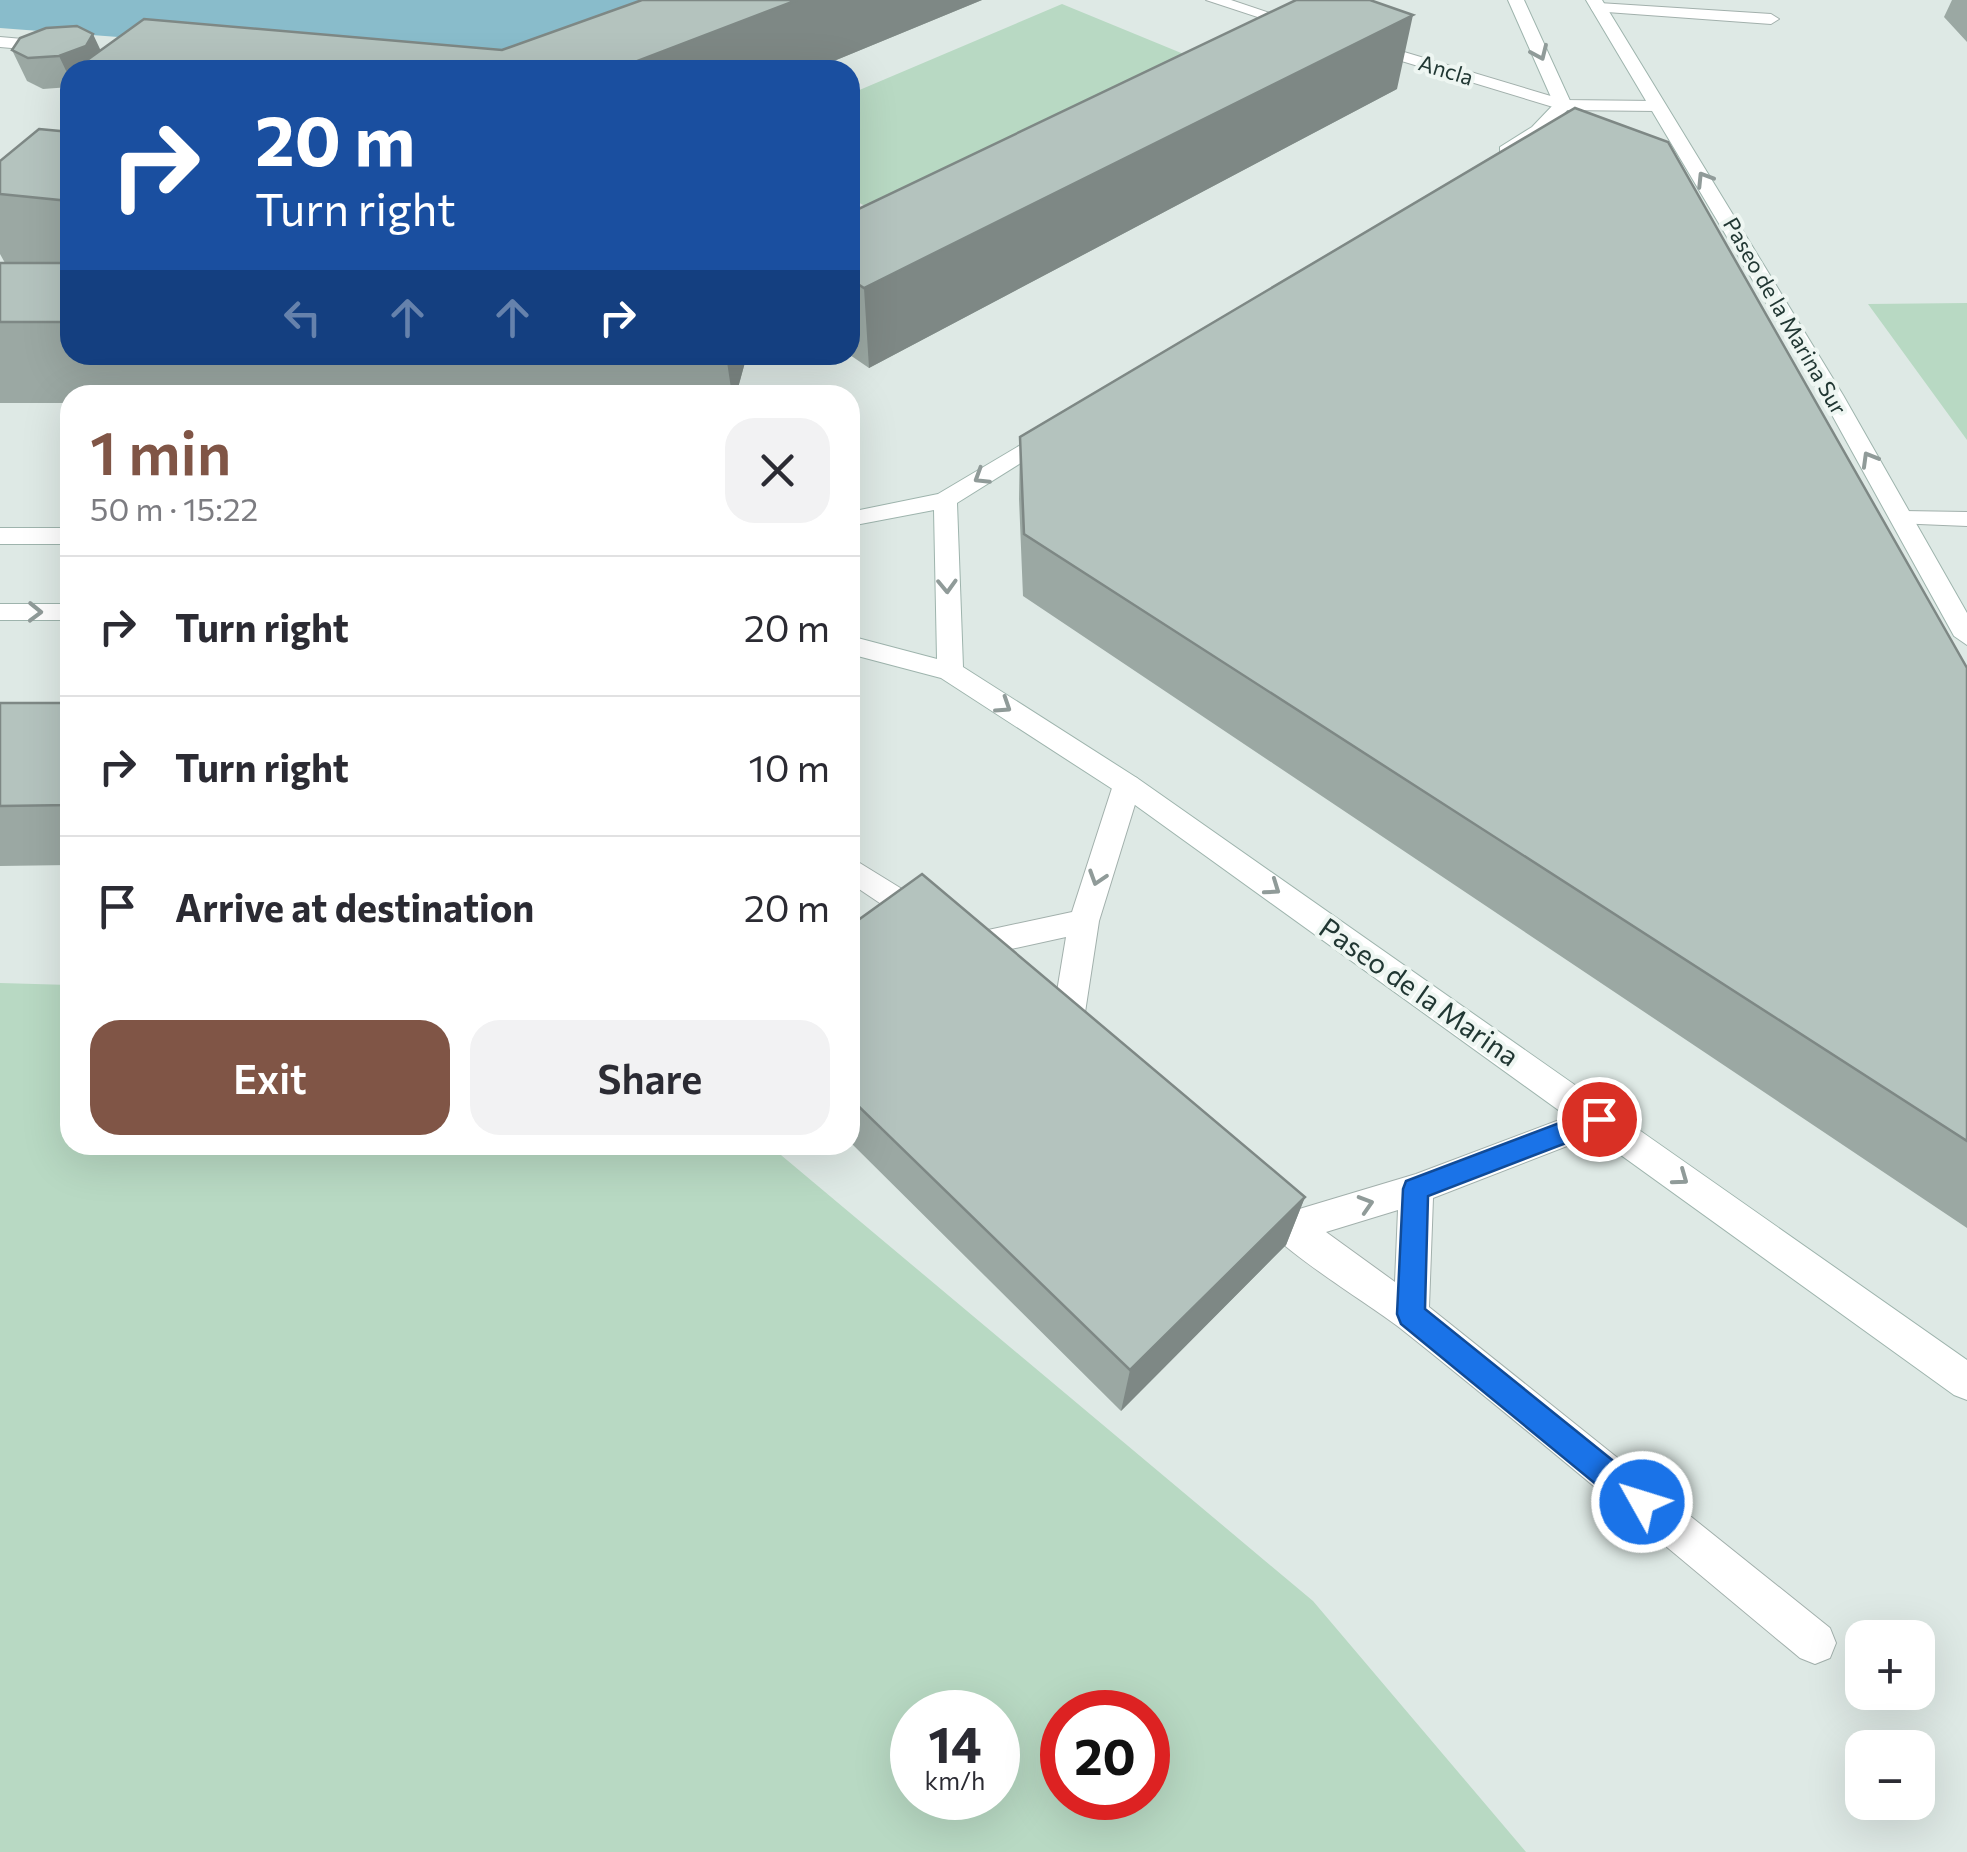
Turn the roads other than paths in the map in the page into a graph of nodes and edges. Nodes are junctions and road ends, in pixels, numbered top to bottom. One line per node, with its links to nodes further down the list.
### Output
1 (1214, 0): 5 (street)
2 (1516, 0): 9 (street, one-way to 9)
3 (1597, 4): 4 (street); 10 (street, Paseo de la Marina Sur)
4 (1771, 19)
5 (1309, 28)
6 (1347, 40): 9 (street, Ancla)
7 (0, 42): 8 (street)
8 (74, 49)
9 (1564, 105): 10 (street); 11 (street)
10 (1656, 106): 15 (street, Paseo de la Marina Sur, one-way to 10)
11 (1488, 162)
12 (1063, 426): 13 (street, one-way to 13)
13 (944, 500): 14 (street); 23 (street, one-way to 23)
14 (860, 517)
15 (1903, 518): 16 (street); 21 (street, Paseo de la Marina Sur)
16 (1967, 519)
17 (0, 536): 18 (street)
18 (60, 536)
19 (0, 612): 20 (street, one-way to 20)
20 (60, 612)
21 (1967, 636)
22 (860, 647): 23 (street, Paseo de la Marina)
23 (950, 672): 24 (street, Paseo de la Marina, one-way to 24)
24 (1127, 785): 26 (street, one-way to 26); 32 (street, Paseo de la Marina, one-way to 32)
25 (860, 879): 27 (street)
26 (1084, 920): 27 (street); 30 (street)
27 (965, 947): 28 (street)
28 (994, 972)
29 (1037, 1010): 30 (street)
30 (1066, 1034): 31 (street)
31 (1096, 1060)
32 (1599, 1119): 34 (street); 37 (street, Paseo de la Marina, one-way to 37)
33 (1246, 1188): 35 (street)
34 (1416, 1189): 35 (street, one-way to 34); 36 (street)
35 (1291, 1227): 36 (street)
36 (1411, 1314): 38 (street)
37 (1967, 1382)
38 (1815, 1643)

